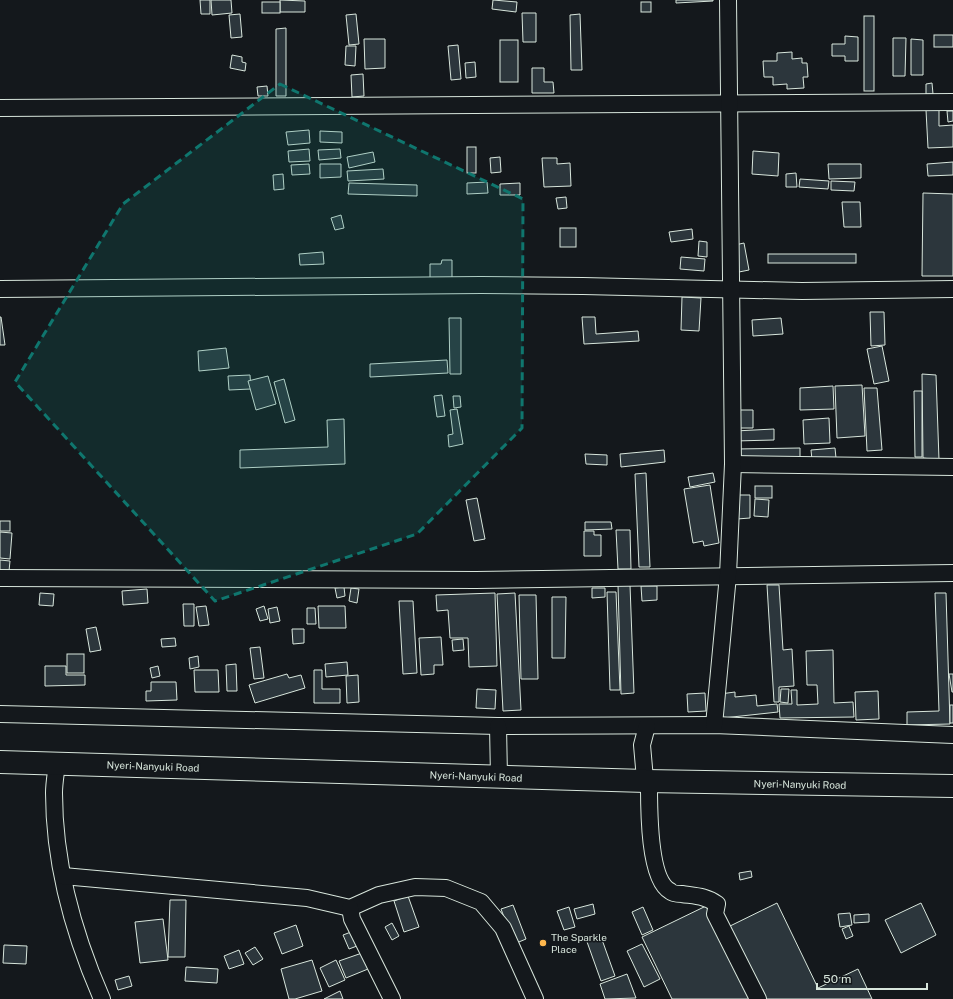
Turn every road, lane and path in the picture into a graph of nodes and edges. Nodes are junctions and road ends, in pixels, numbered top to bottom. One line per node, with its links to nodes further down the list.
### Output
1 (728, 0): 3 (street)
2 (953, 102): 3 (street)
3 (729, 103): 4 (street); 6 (street)
4 (0, 108)
5 (0, 289): 6 (street)
6 (731, 289): 7 (street); 8 (street)
7 (953, 289)
8 (733, 464): 9 (street); 11 (street)
9 (953, 467)
10 (953, 573): 11 (street)
11 (728, 575): 12 (street); 14 (street)
12 (0, 578)
13 (0, 714): 15 (street)
14 (714, 725): 16 (street); 17 (street)
15 (498, 726): 16 (street); 20 (street)
16 (647, 726): 21 (street)
17 (953, 735)
18 (0, 762): 19 (highway, Nyeri-Nanyuki Road)
19 (57, 763): 20 (highway, Nyeri-Nanyuki Road); 23 (street)
20 (499, 776): 21 (highway, Nyeri-Nanyuki Road)
21 (648, 784): 22 (highway, Nyeri-Nanyuki Road); 28 (street)
22 (953, 786)
23 (63, 876): 24 (street); 25 (street)
24 (350, 908): 26 (street); 27 (street)
25 (102, 999)
26 (392, 999)
27 (535, 999)
28 (758, 999)

